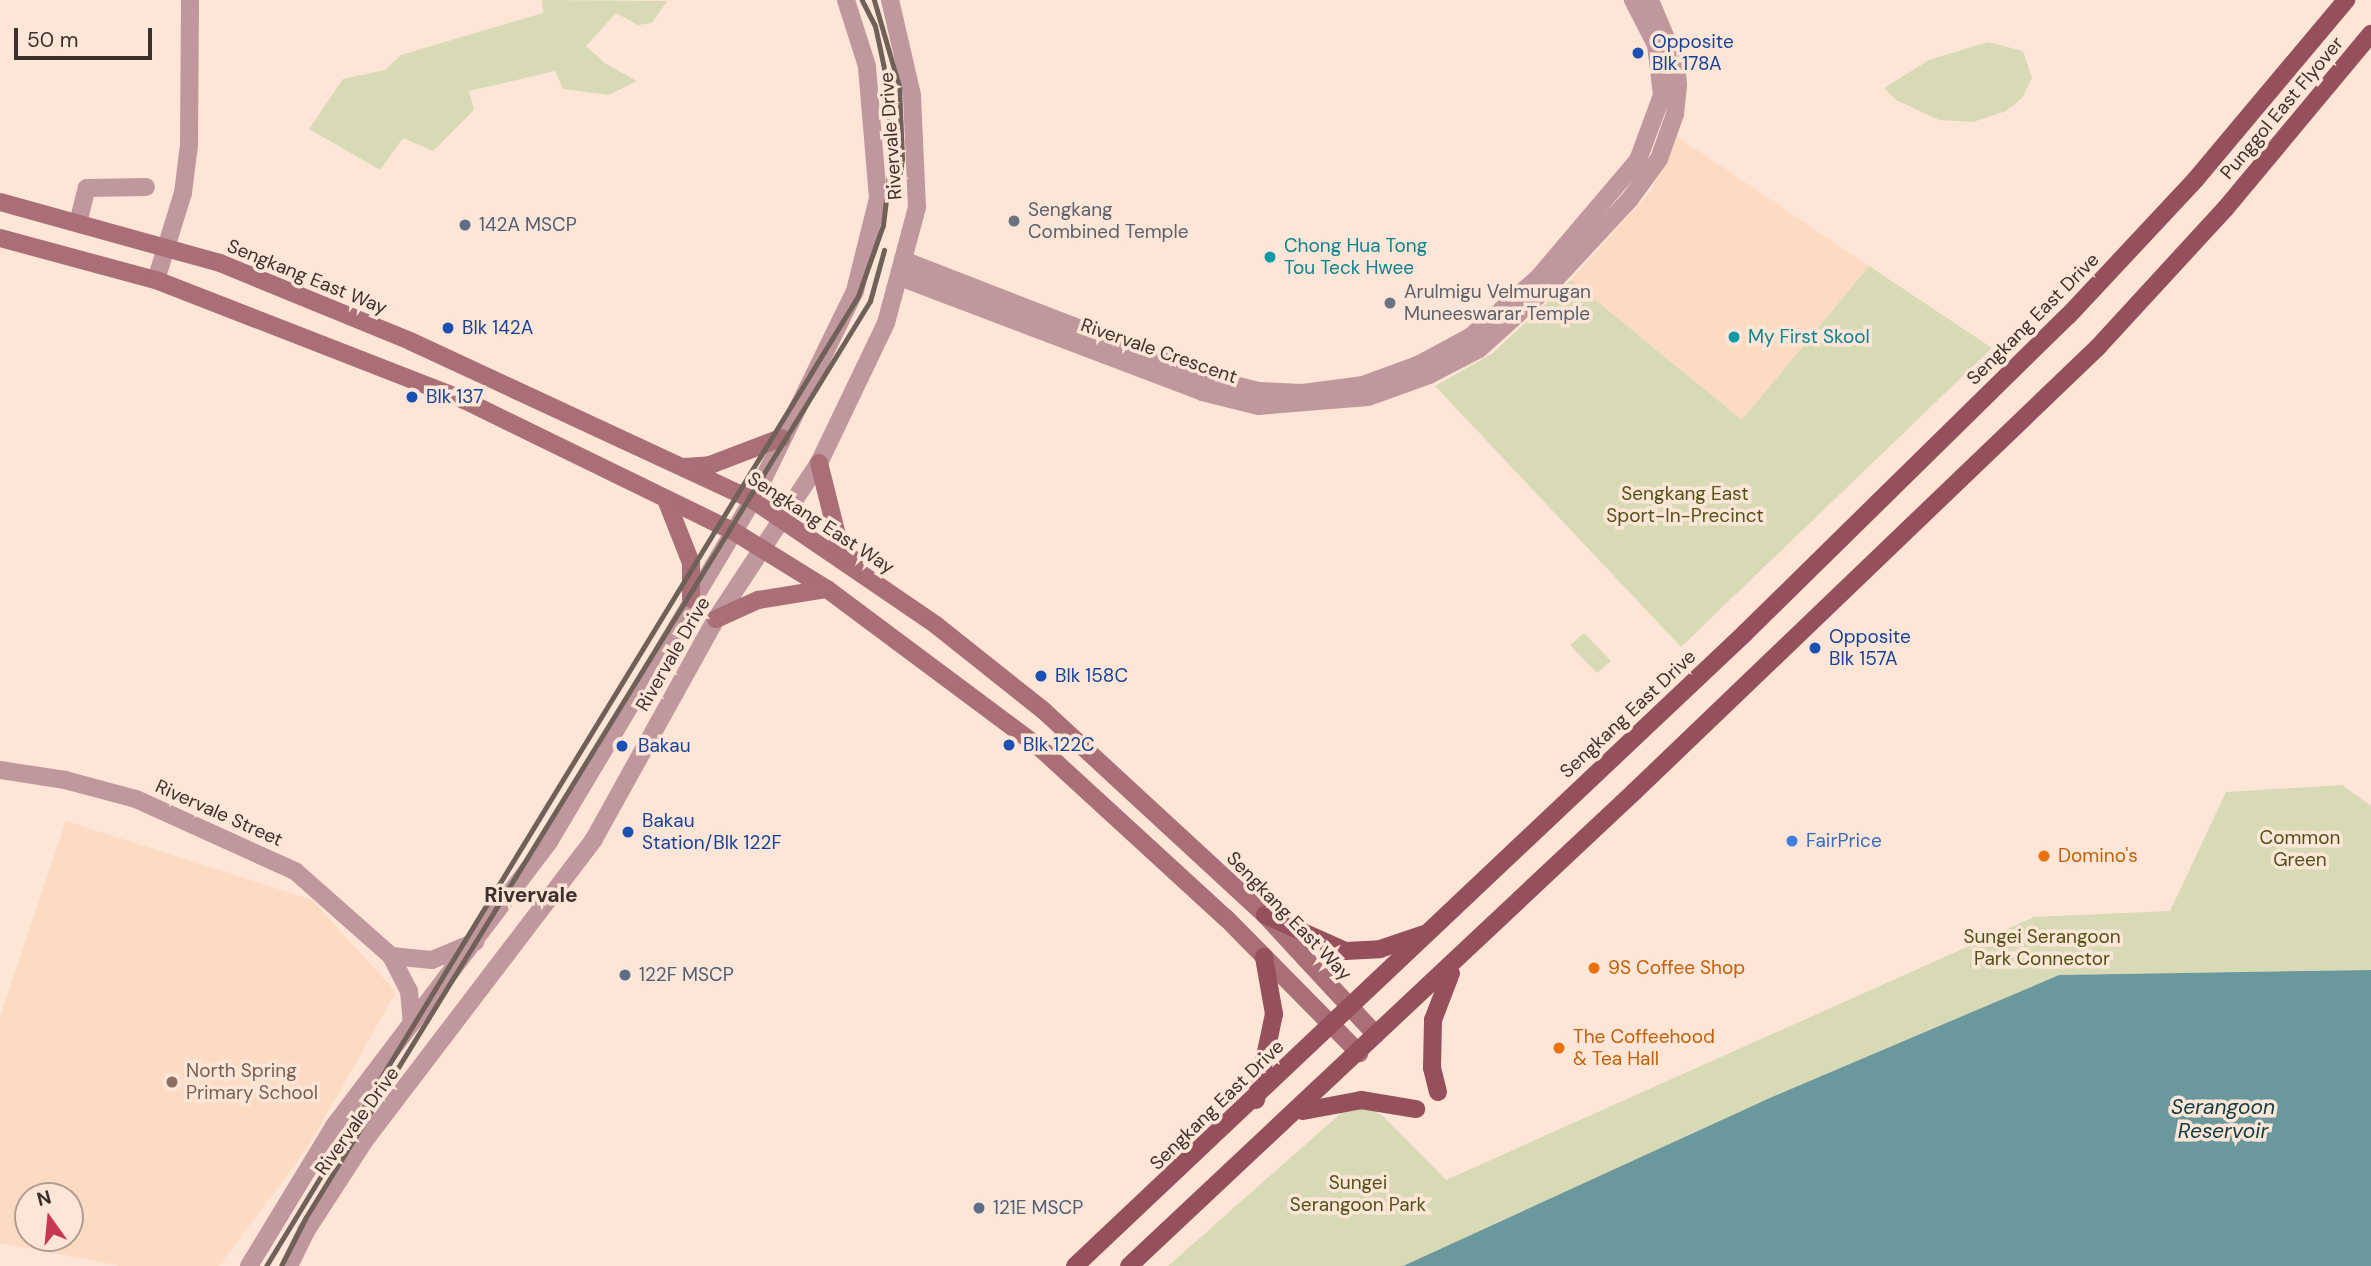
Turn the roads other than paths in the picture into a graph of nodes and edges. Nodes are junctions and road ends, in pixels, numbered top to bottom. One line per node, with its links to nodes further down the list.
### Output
1 (190, 0): 13 (street)
2 (846, 0): 17 (street, Rivervale Drive)
3 (890, 0): 14 (street, Rivervale Drive)
4 (1633, 0): 16 (street, Rivervale Crescent)
5 (1650, 0): 16 (street, Rivervale Crescent)
6 (2346, 0): 8 (main road, Punggol East Flyover)
7 (2371, 34): 35 (main road, Punggol East Flyover)
8 (2196, 179): 31 (main road, Sengkang East Drive)
9 (146, 187): 11 (street)
10 (0, 202): 11 (main road, Sengkang East Way)
11 (78, 223): 13 (main road, Sengkang East Way)
12 (0, 238): 15 (main road)
13 (168, 247): 15 (street); 19 (main road, Sengkang East Way)
14 (902, 268): 16 (street, Rivervale Crescent); 18 (street, Rivervale Drive)
15 (156, 280): 21 (main road)
16 (1341, 394)
17 (781, 438): 19 (main road); 20 (street, Rivervale Drive)
18 (819, 463): 22 (street, Rivervale Drive); 25 (main road)
19 (681, 467): 20 (main road, Sengkang East Way)
20 (753, 500): 22 (main road, Sengkang East Way); 23 (street, Rivervale Drive)
21 (667, 502): 23 (main road); 27 (main road)
22 (784, 520): 24 (street, Rivervale Drive); 25 (main road, Sengkang East Way)
23 (733, 531): 24 (main road); 27 (street, Rivervale Drive)
24 (763, 550): 26 (main road); 28 (street, Rivervale Drive)
25 (860, 572): 30 (main road, Sengkang East Way)
26 (827, 589): 28 (main road); 34 (main road)
27 (691, 598): 32 (street, Rivervale Drive)
28 (716, 619): 46 (street, Rivervale Drive)
29 (0, 769): 33 (street, Rivervale Street)
30 (1265, 915): 31 (main road); 36 (main road, Sengkang East Way)
31 (1428, 933): 36 (main road, Sengkang East Drive)
32 (475, 942): 33 (street); 37 (street, Rivervale Drive)
33 (391, 956): 37 (street, Rivervale Street)
34 (1264, 957): 38 (main road); 42 (main road)
35 (1459, 957): 39 (main road); 41 (main road)
36 (1351, 1009): 38 (main road, Sengkang East Drive); 39 (main road, Sengkang East Way)
37 (412, 1023): 45 (street, Rivervale Drive)
38 (1332, 1026): 40 (main road); 42 (main road, Sengkang East Drive)
39 (1376, 1035): 40 (main road)
40 (1359, 1053): 44 (main road)
41 (1438, 1092)
42 (1256, 1100): 47 (main road, Sengkang East Drive)
43 (1416, 1109): 44 (main road)
44 (1295, 1113): 48 (main road)
45 (249, 1266)
46 (289, 1266)
47 (1075, 1266)
48 (1129, 1266)

